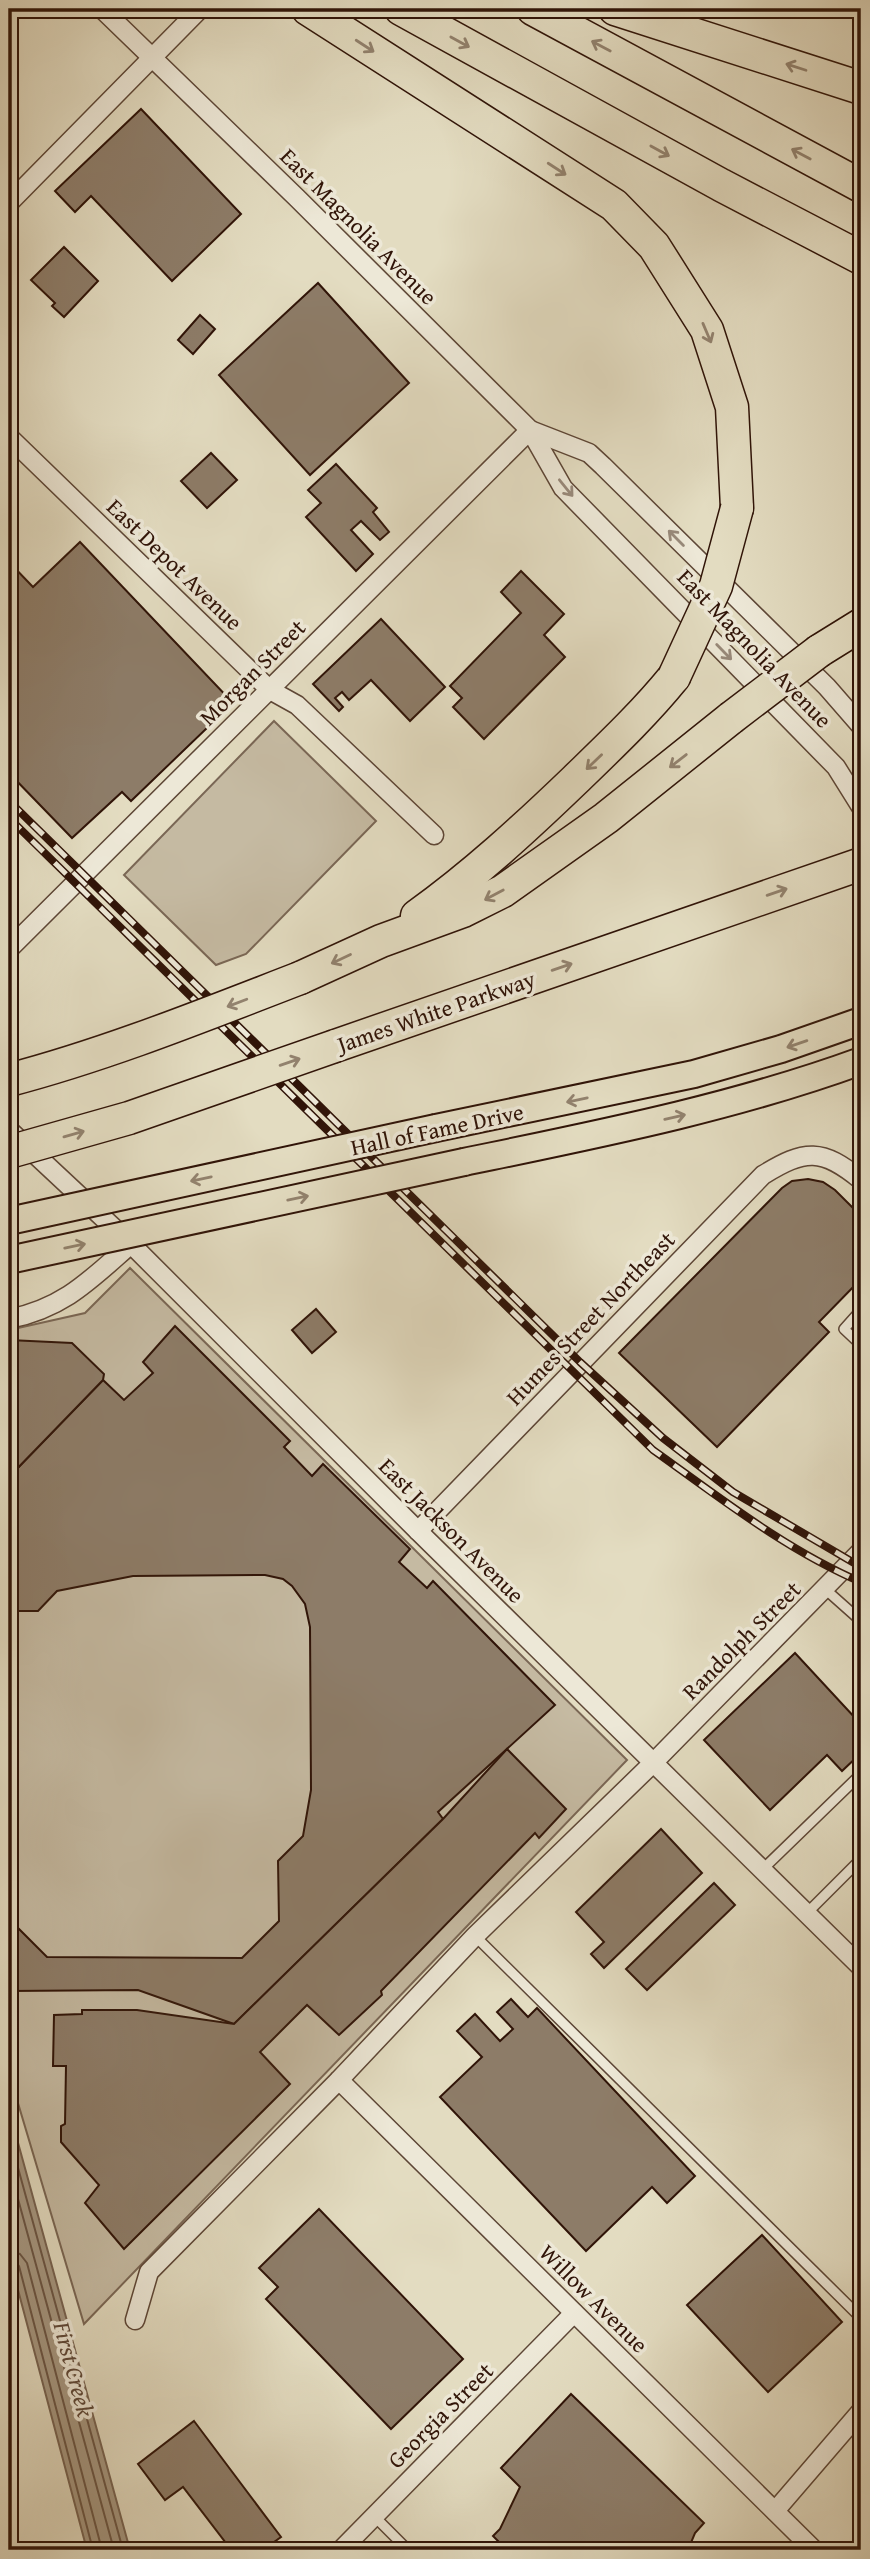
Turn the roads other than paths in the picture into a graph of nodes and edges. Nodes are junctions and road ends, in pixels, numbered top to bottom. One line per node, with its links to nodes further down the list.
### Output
1 (102, 9): 7 (street, East Magnolia Avenue)
2 (200, 9): 7 (street)
3 (308, 9): 20 (highway, one-way to 20, bridge)
4 (401, 9): 11 (highway, one-way to 11)
5 (533, 9): 9 (highway, one-way to 5)
6 (615, 9): 8 (highway, one-way to 6)
7 (152, 57): 10 (street); 12 (street, East Magnolia Avenue)
8 (861, 88)
9 (861, 186)
10 (9, 203)
11 (861, 258)
12 (530, 430): 15 (street, Morgan Street); 16 (street, East Magnolia Avenue, one-way to 12); 17 (street, East Magnolia Avenue, one-way to 17)
13 (9, 437): 15 (street, East Depot Avenue)
14 (861, 625): 20 (highway, one-way to 20, bridge)
15 (270, 690): 18 (street, East Depot Avenue); 21 (street, Morgan Street)
16 (861, 726)
17 (861, 807)
18 (434, 835)
19 (861, 864): 26 (highway, James White Parkway, one-way to 19, bridge)
20 (381, 941): 24 (highway, one-way to 24, bridge)
21 (9, 949)
22 (861, 1021): 28 (main road, Hall of Fame Drive, one-way to 28, bridge)
23 (861, 1061): 30 (main road, Hall of Fame Drive, one-way to 23, bridge)
24 (9, 1080)
25 (9, 1130): 29 (street, East Jackson Avenue)
26 (9, 1152)
27 (861, 1180): 34 (street, Humes Street Northeast)
28 (9, 1221)
29 (131, 1244): 32 (street); 34 (street, East Jackson Avenue)
30 (9, 1260)
31 (861, 1310): 33 (lane)
32 (9, 1319)
33 (861, 1345)
34 (418, 1531): 38 (street, East Jackson Avenue)
35 (861, 1551): 36 (street, Randolph Street)
36 (825, 1589): 37 (lane); 38 (street, Randolph Street)
37 (861, 1621)
38 (654, 1762): 41 (street, East Jackson Avenue); 43 (street, Randolph Street)
39 (861, 1774): 41 (lane)
40 (861, 1858): 42 (lane)
41 (763, 1869): 42 (street, East Jackson Avenue)
42 (807, 1913): 44 (street, East Jackson Avenue)
43 (475, 1936): 45 (street, Randolph Street); 47 (lane)
44 (861, 1967)
45 (339, 2080): 46 (street, Willow Avenue); 48 (street, Randolph Street)
46 (575, 2314): 50 (street, Willow Avenue); 51 (street, Georgia Street)
47 (861, 2318)
48 (135, 2320)
49 (861, 2411): 50 (street)
50 (775, 2511): 54 (street, Willow Avenue)
51 (374, 2516): 52 (street, Georgia Street); 53 (lane)
52 (341, 2550)
53 (408, 2550)
54 (814, 2550)

